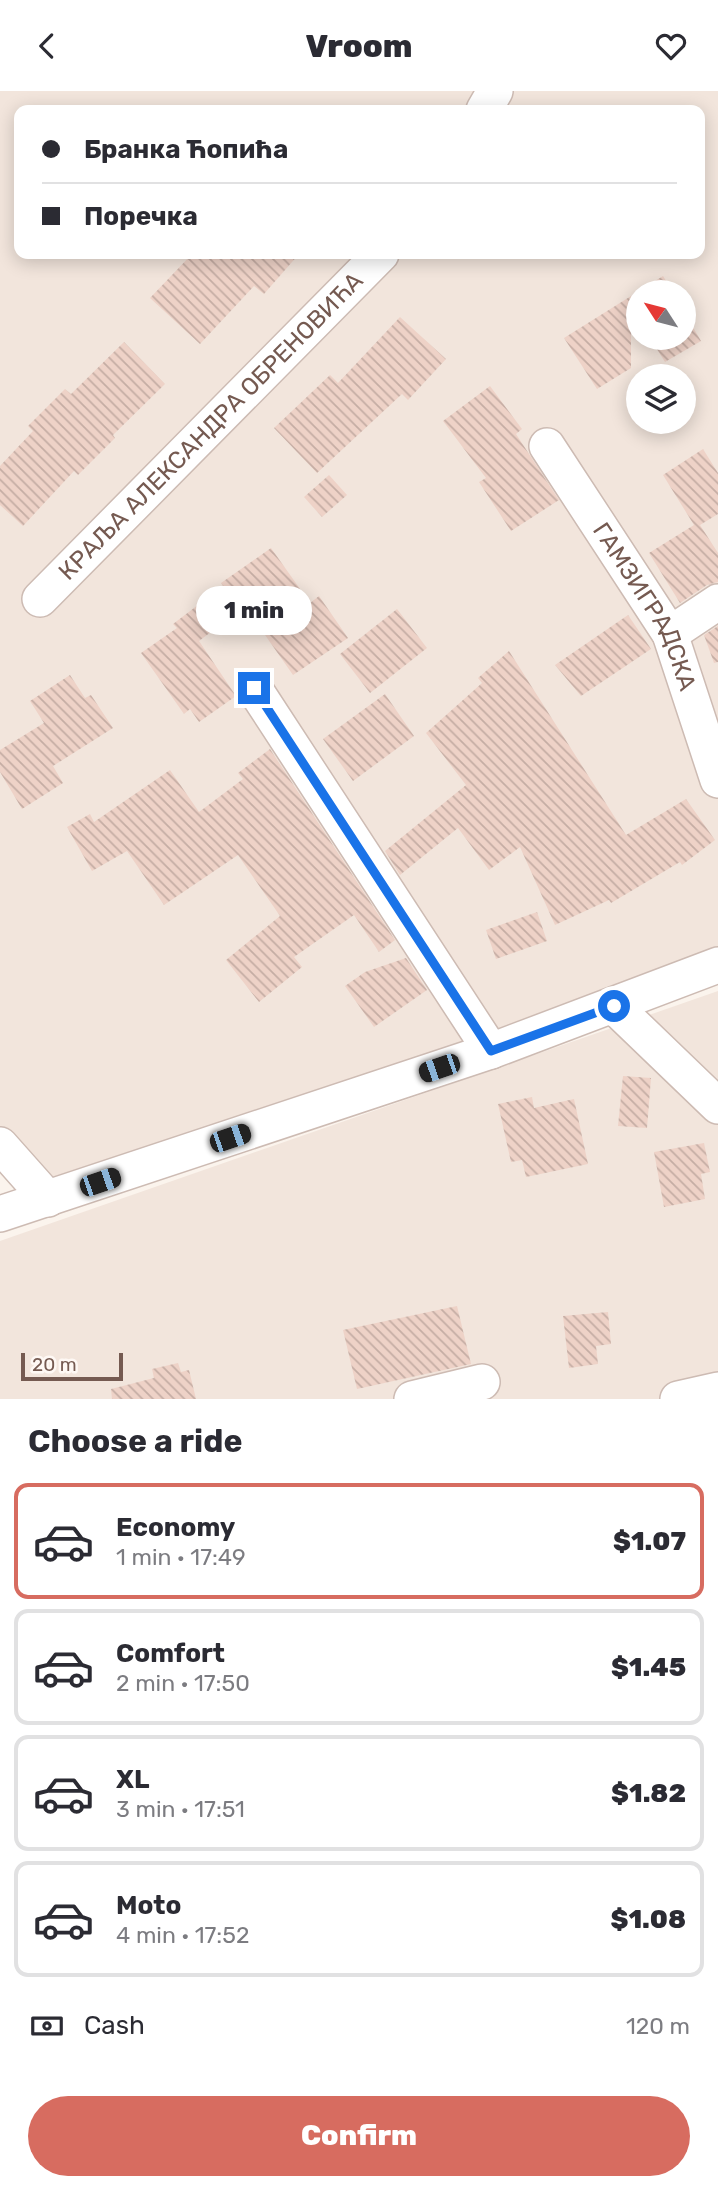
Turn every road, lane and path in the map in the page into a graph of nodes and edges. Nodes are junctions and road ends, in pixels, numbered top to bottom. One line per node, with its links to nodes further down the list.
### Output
1 (376, 259): 3 (street, КРАЉА АЛЕКСАНДРА ОБРЕНОВИЋА)
2 (547, 446): 5 (street, ГАМЗИГРАДСКА)
3 (40, 599)
4 (718, 602): 5 (street)
5 (670, 634): 7 (street, ГАМЗИГРАДСКА)
6 (254, 688): 10 (street)
7 (718, 781)
8 (718, 965): 9 (street)
9 (614, 1006): 10 (street); 11 (street)
10 (491, 1051): 13 (street)
11 (718, 1106)
12 (0, 1145): 13 (street)
13 (48, 1199): 14 (street)
14 (0, 1214)
15 (482, 1382): 17 (street)
16 (718, 1390): 18 (street)
17 (412, 1399)
18 (678, 1399)

